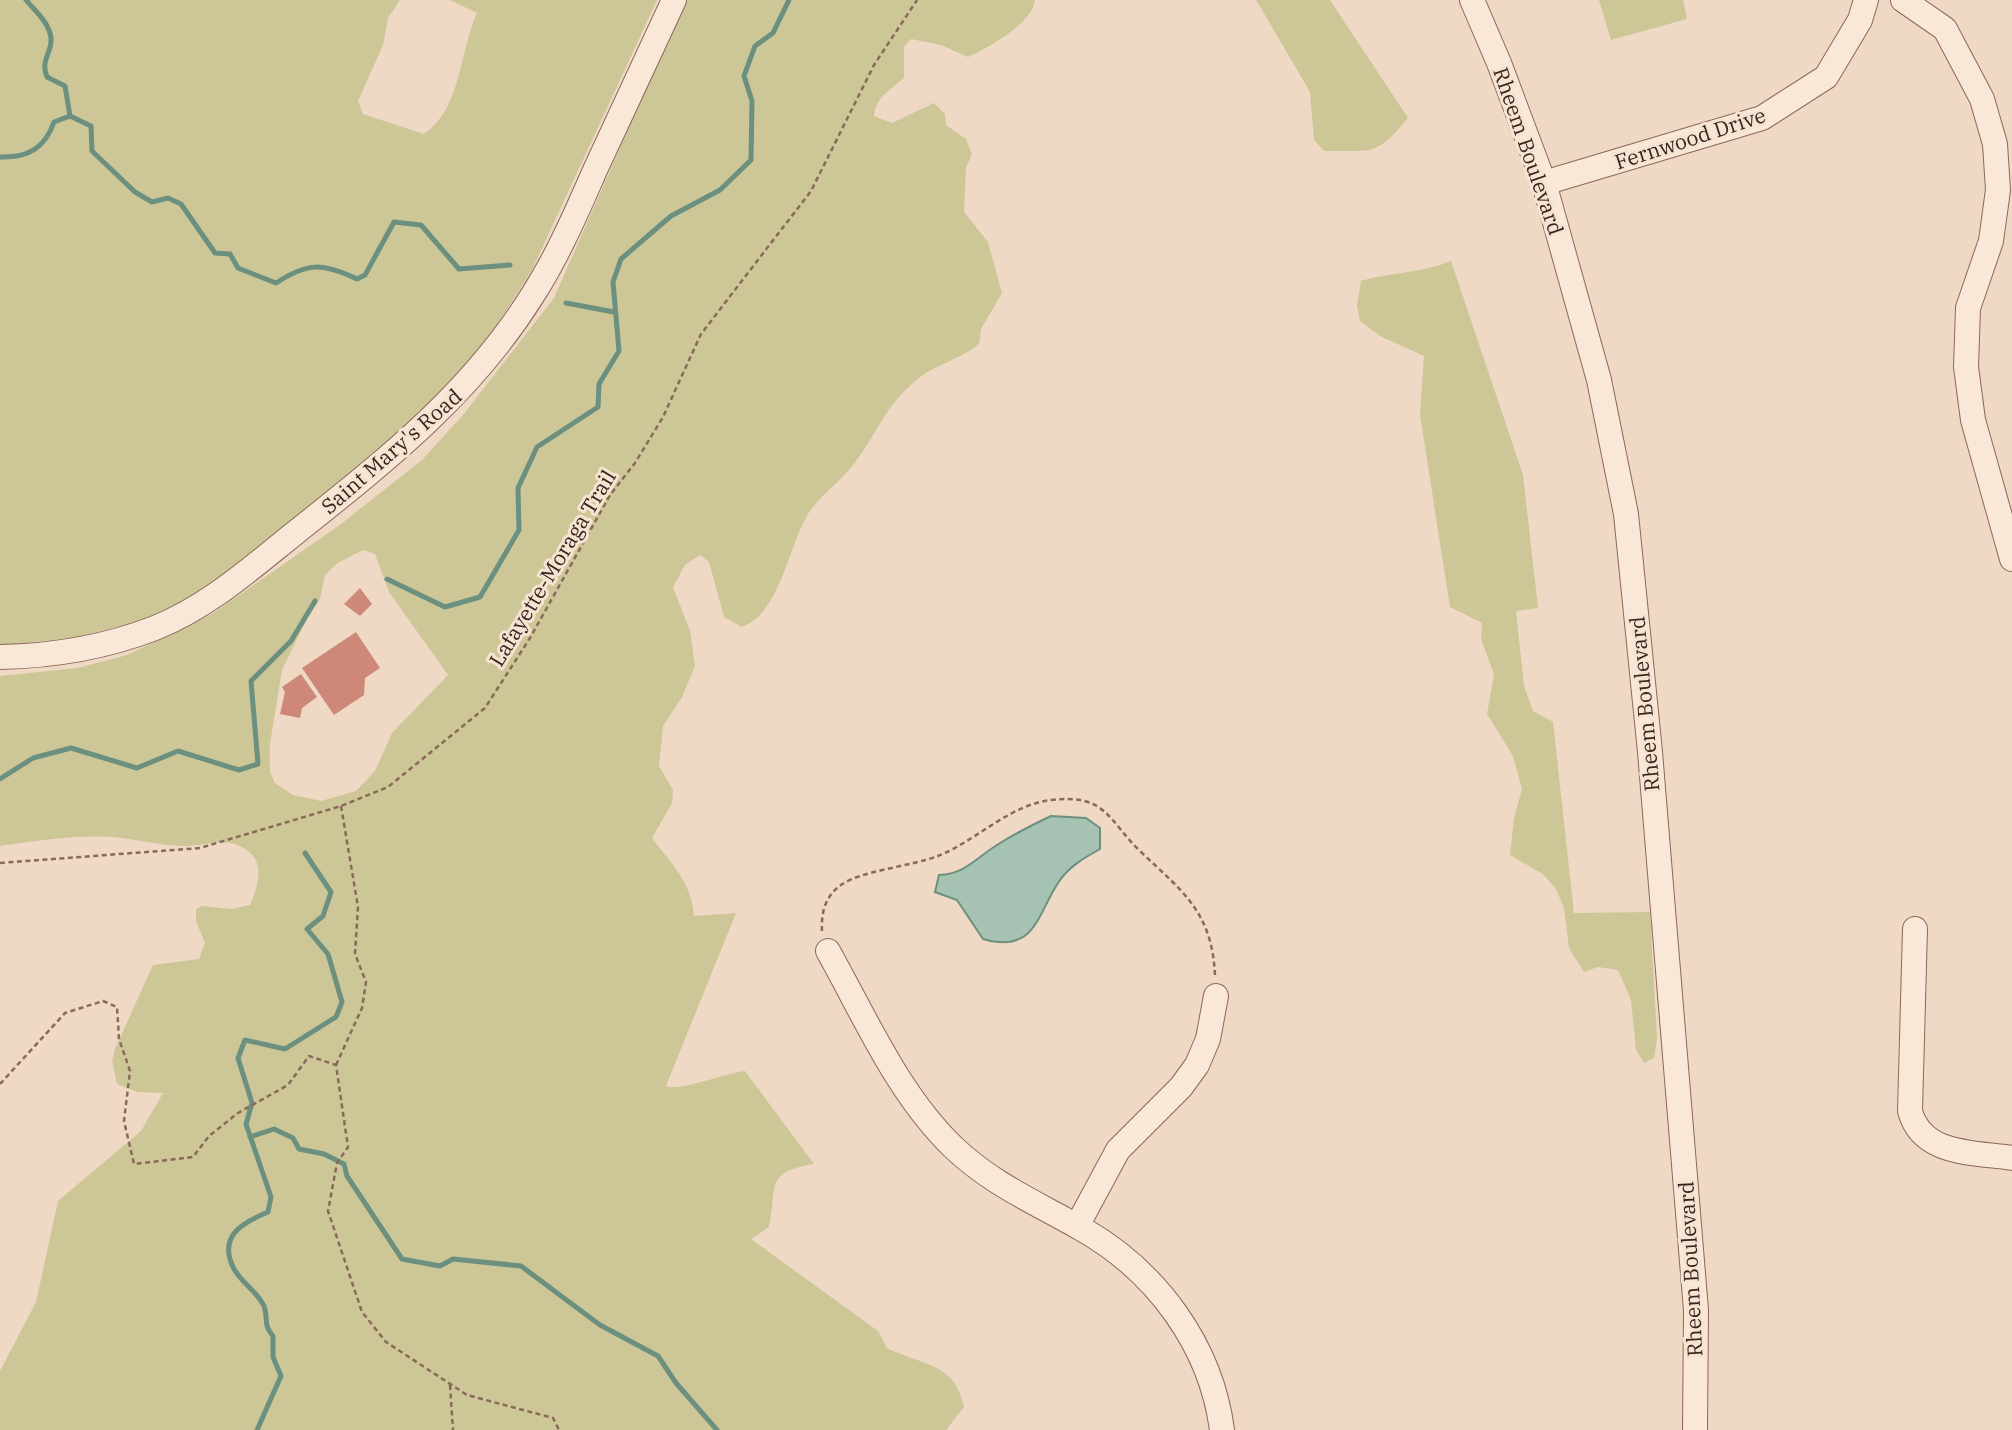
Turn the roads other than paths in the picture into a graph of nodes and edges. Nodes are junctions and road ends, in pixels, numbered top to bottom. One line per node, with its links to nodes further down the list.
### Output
1 (674, 0): 7 (street, Saint Mary's Road)
2 (1472, 0): 5 (street, Rheem Boulevard)
3 (1866, 0): 5 (street, Fernwood Drive)
4 (1903, 0): 6 (street)
5 (1544, 183): 14 (street, Rheem Boulevard)
6 (2012, 559)
7 (0, 657)
8 (1915, 929): 11 (street)
9 (828, 951): 12 (street)
10 (1216, 996): 12 (street)
11 (2012, 1158)
12 (1077, 1226): 13 (street)
13 (1222, 1430)
14 (1695, 1430)

